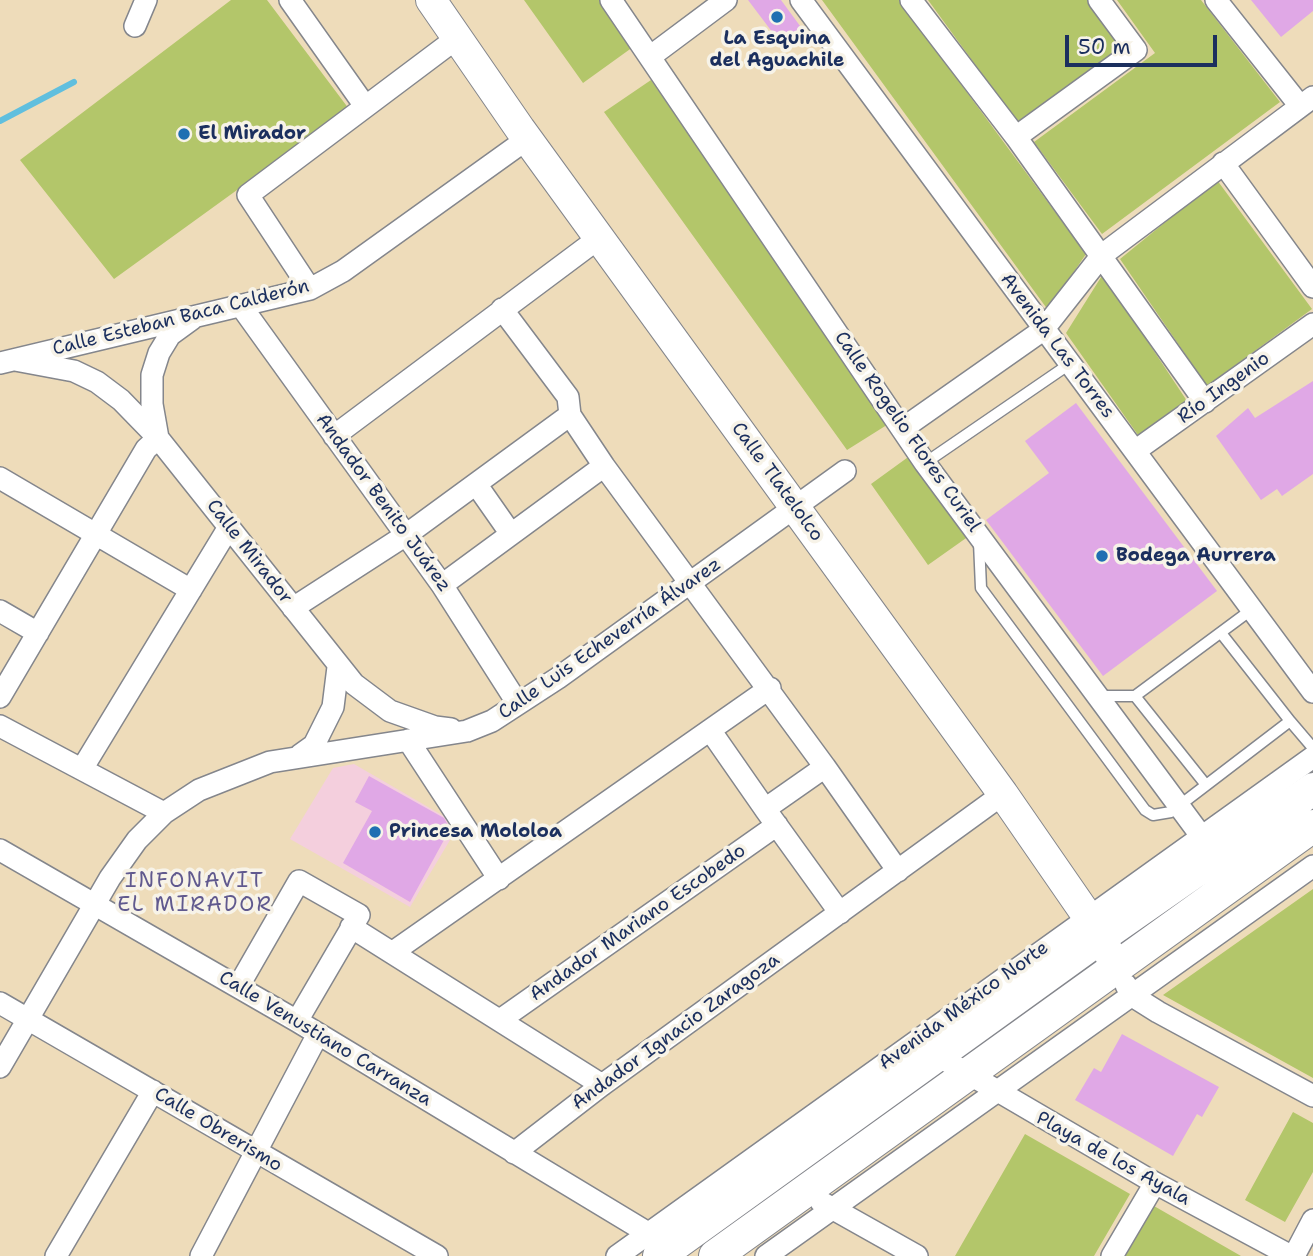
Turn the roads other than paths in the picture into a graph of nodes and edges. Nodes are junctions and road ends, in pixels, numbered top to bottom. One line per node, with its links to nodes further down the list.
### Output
1 (146, 0): 10 (street)
2 (290, 0): 14 (street)
3 (431, 0): 11 (street, Calle Tlatelolco)
4 (611, 0): 12 (street, Calle Rogelio Flores Curiel)
5 (726, 0): 12 (street)
6 (801, 0): 26 (street, Avenida Las Torres)
7 (911, 0): 15 (street)
8 (1099, 0): 15 (street)
9 (1216, 0): 13 (street)
10 (135, 26)
11 (457, 38): 14 (street); 16 (street, Calle Tlatelolco)
12 (651, 56): 31 (street, Calle Rogelio Flores Curiel)
13 (1307, 102): 17 (street)
14 (365, 106): 21 (street)
15 (1016, 137): 19 (street)
16 (527, 139): 18 (street, Calle Tlatelolco); 21 (street, Calle Esteban Baca Calderón)
17 (1223, 163): 19 (street); 20 (street)
18 (599, 238): 23 (street); 40 (street, Calle Tlatelolco)
19 (1102, 255): 26 (street); 29 (street)
20 (1313, 287)
21 (310, 289): 22 (street, Calle Esteban Baca Calderón)
22 (241, 306): 24 (street, Calle Esteban Baca Calderón); 32 (street, Andador Benito Juárez)
23 (502, 309): 30 (street); 32 (street)
24 (204, 312): 27 (street, Calle Esteban Baca Calderón); 33 (street)
25 (1313, 324): 29 (street, Río Ingenio)
26 (1043, 330): 28 (street, Avenida Las Torres); 31 (street)
27 (7, 361): 33 (street, Calle Mirador)
28 (1071, 363): 34 (street, Avenida Las Torres); 35 (lane)
29 (1205, 402): 34 (street, Río Ingenio)
30 (570, 415): 36 (street); 39 (street)
31 (902, 429): 35 (street, Calle Rogelio Flores Curiel)
32 (334, 436): 44 (street, Andador Benito Juárez)
33 (158, 438): 41 (street, Calle Mirador); 42 (street)
34 (1135, 452): 50 (street, Avenida Las Torres)
35 (925, 463): 45 (street, Calle Rogelio Flores Curiel)
36 (604, 466): 43 (street); 46 (street)
37 (845, 471): 40 (street, Calle Luis Echeverría Álvarez)
38 (0, 478): 42 (street)
39 (477, 484): 43 (street); 44 (street)
40 (796, 507): 46 (street, Calle Luis Echeverría Álvarez); 73 (street, Calle Tlatelolco)
41 (229, 527): 48 (street); 49 (street, Calle Mirador)
42 (96, 534): 48 (street); 52 (street)
43 (511, 534): 47 (street)
44 (406, 535): 47 (street, Andador Benito Juárez); 49 (street)
45 (979, 536): 57 (street, Calle Rogelio Flores Curiel); 74 (lane)
46 (690, 584): 55 (street); 60 (street, Calle Luis Echeverría Álvarez)
47 (442, 585): 60 (street, Andador Benito Juárez)
48 (191, 590): 70 (street)
49 (293, 608): 54 (street, Calle Mirador)
50 (1251, 610): 53 (lane); 56 (street, Avenida Las Torres)
51 (0, 611): 52 (street)
52 (38, 633): 59 (street)
53 (1221, 633): 58 (lane); 61 (lane)
54 (338, 667): 64 (street, Calle Mirador); 67 (street)
55 (770, 688): 63 (street); 69 (street)
56 (1313, 692)
57 (1100, 696): 58 (lane); 74 (street, Calle Rogelio Flores Curiel)
58 (1135, 696): 71 (lane)
59 (0, 697)
60 (518, 704): 64 (street, Calle Luis Echeverría Álvarez)
61 (1290, 721): 66 (lane); 71 (lane)
62 (0, 726): 70 (street)
63 (709, 730): 76 (street); 82 (street)
64 (467, 731): 65 (street, Calle Luis Echeverría Álvarez)
65 (408, 740): 67 (street, Calle Luis Echeverría Álvarez); 82 (street)
66 (1313, 748)
67 (300, 755): 75 (street, Calle Luis Echeverría Álvarez)
68 (1313, 757): 78 (street, Avenida México Norte)
69 (825, 767): 76 (street, Andador Mariano Escobedo); 81 (street)
70 (82, 769): 75 (street)
71 (1206, 785): 74 (lane)
72 (1313, 789): 78 (main road, Avenida México Norte)
73 (1003, 794): 81 (street, Andador Ignacio Zaragoza); 86 (street, Calle Tlatelolco)
74 (1178, 806): 78 (street, Calle Rogelio Flores Curiel)
75 (164, 813): 83 (street, Calle Luis Echeverría Álvarez)
76 (771, 817): 84 (street); 94 (street, Andador Mariano Escobedo)
77 (1313, 826): 88 (main road)
78 (1208, 846): 86 (main road, Avenida México Norte)
79 (0, 850): 83 (street, Calle Venustiano Carranza)
80 (1313, 866): 90 (street)
81 (898, 871): 84 (street, Andador Ignacio Zaragoza)
82 (499, 879): 87 (street)
83 (94, 904): 89 (street, Calle Venustiano Carranza); 92 (street, Calle Luis Echeverría Álvarez)
84 (840, 913): 99 (street, Andador Ignacio Zaragoza)
85 (351, 927): 87 (street); 89 (street); 93 (street)
86 (1095, 927): 88 (street, Calle Tlatelolco); 96 (main road, Avenida México Norte); 109 (street, Avenida México Norte)
87 (393, 952): 94 (street)
88 (1117, 967): 90 (street); 98 (main road)
89 (238, 986): 93 (street, Calle Venustiano Carranza)
90 (1131, 995): 101 (street); 102 (street)
91 (0, 1003): 92 (street, Calle Obrerismo)
92 (28, 1019): 97 (street, Calle Luis Echeverría Álvarez); 100 (street, Calle Obrerismo)
93 (297, 1020): 95 (street, Calle Venustiano Carranza)
94 (500, 1020): 99 (street)
95 (318, 1034): 103 (street); 104 (street, Calle Venustiano Carranza)
96 (937, 1056): 98 (street, Playa de los Ayala); 109 (main road, Avenida México Norte)
97 (0, 1067)
98 (967, 1075): 101 (street, Playa de los Ayala); 106 (main road)
99 (602, 1085): 104 (street, Andador Ignacio Zaragoza)
100 (153, 1091): 103 (street, Calle Obrerismo); 110 (street)
101 (994, 1091): 105 (street, Playa de los Ayala); 107 (street)
102 (1313, 1096)
103 (255, 1153): 111 (street); 112 (street, Calle Obrerismo)
104 (514, 1153): 109 (street, Calle Venustiano Carranza)
105 (1154, 1183): 117 (street); 118 (street, Playa de los Ayala)
106 (804, 1192): 107 (street); 114 (main road)
107 (831, 1208): 115 (street); 116 (street)
108 (1313, 1220): 118 (street)
109 (665, 1248): 113 (street, Avenida México Norte)
110 (59, 1250)
111 (201, 1256)
112 (437, 1256)
113 (617, 1256)
114 (715, 1256)
115 (766, 1256)
116 (917, 1256)
117 (1112, 1256)
118 (1292, 1256)

